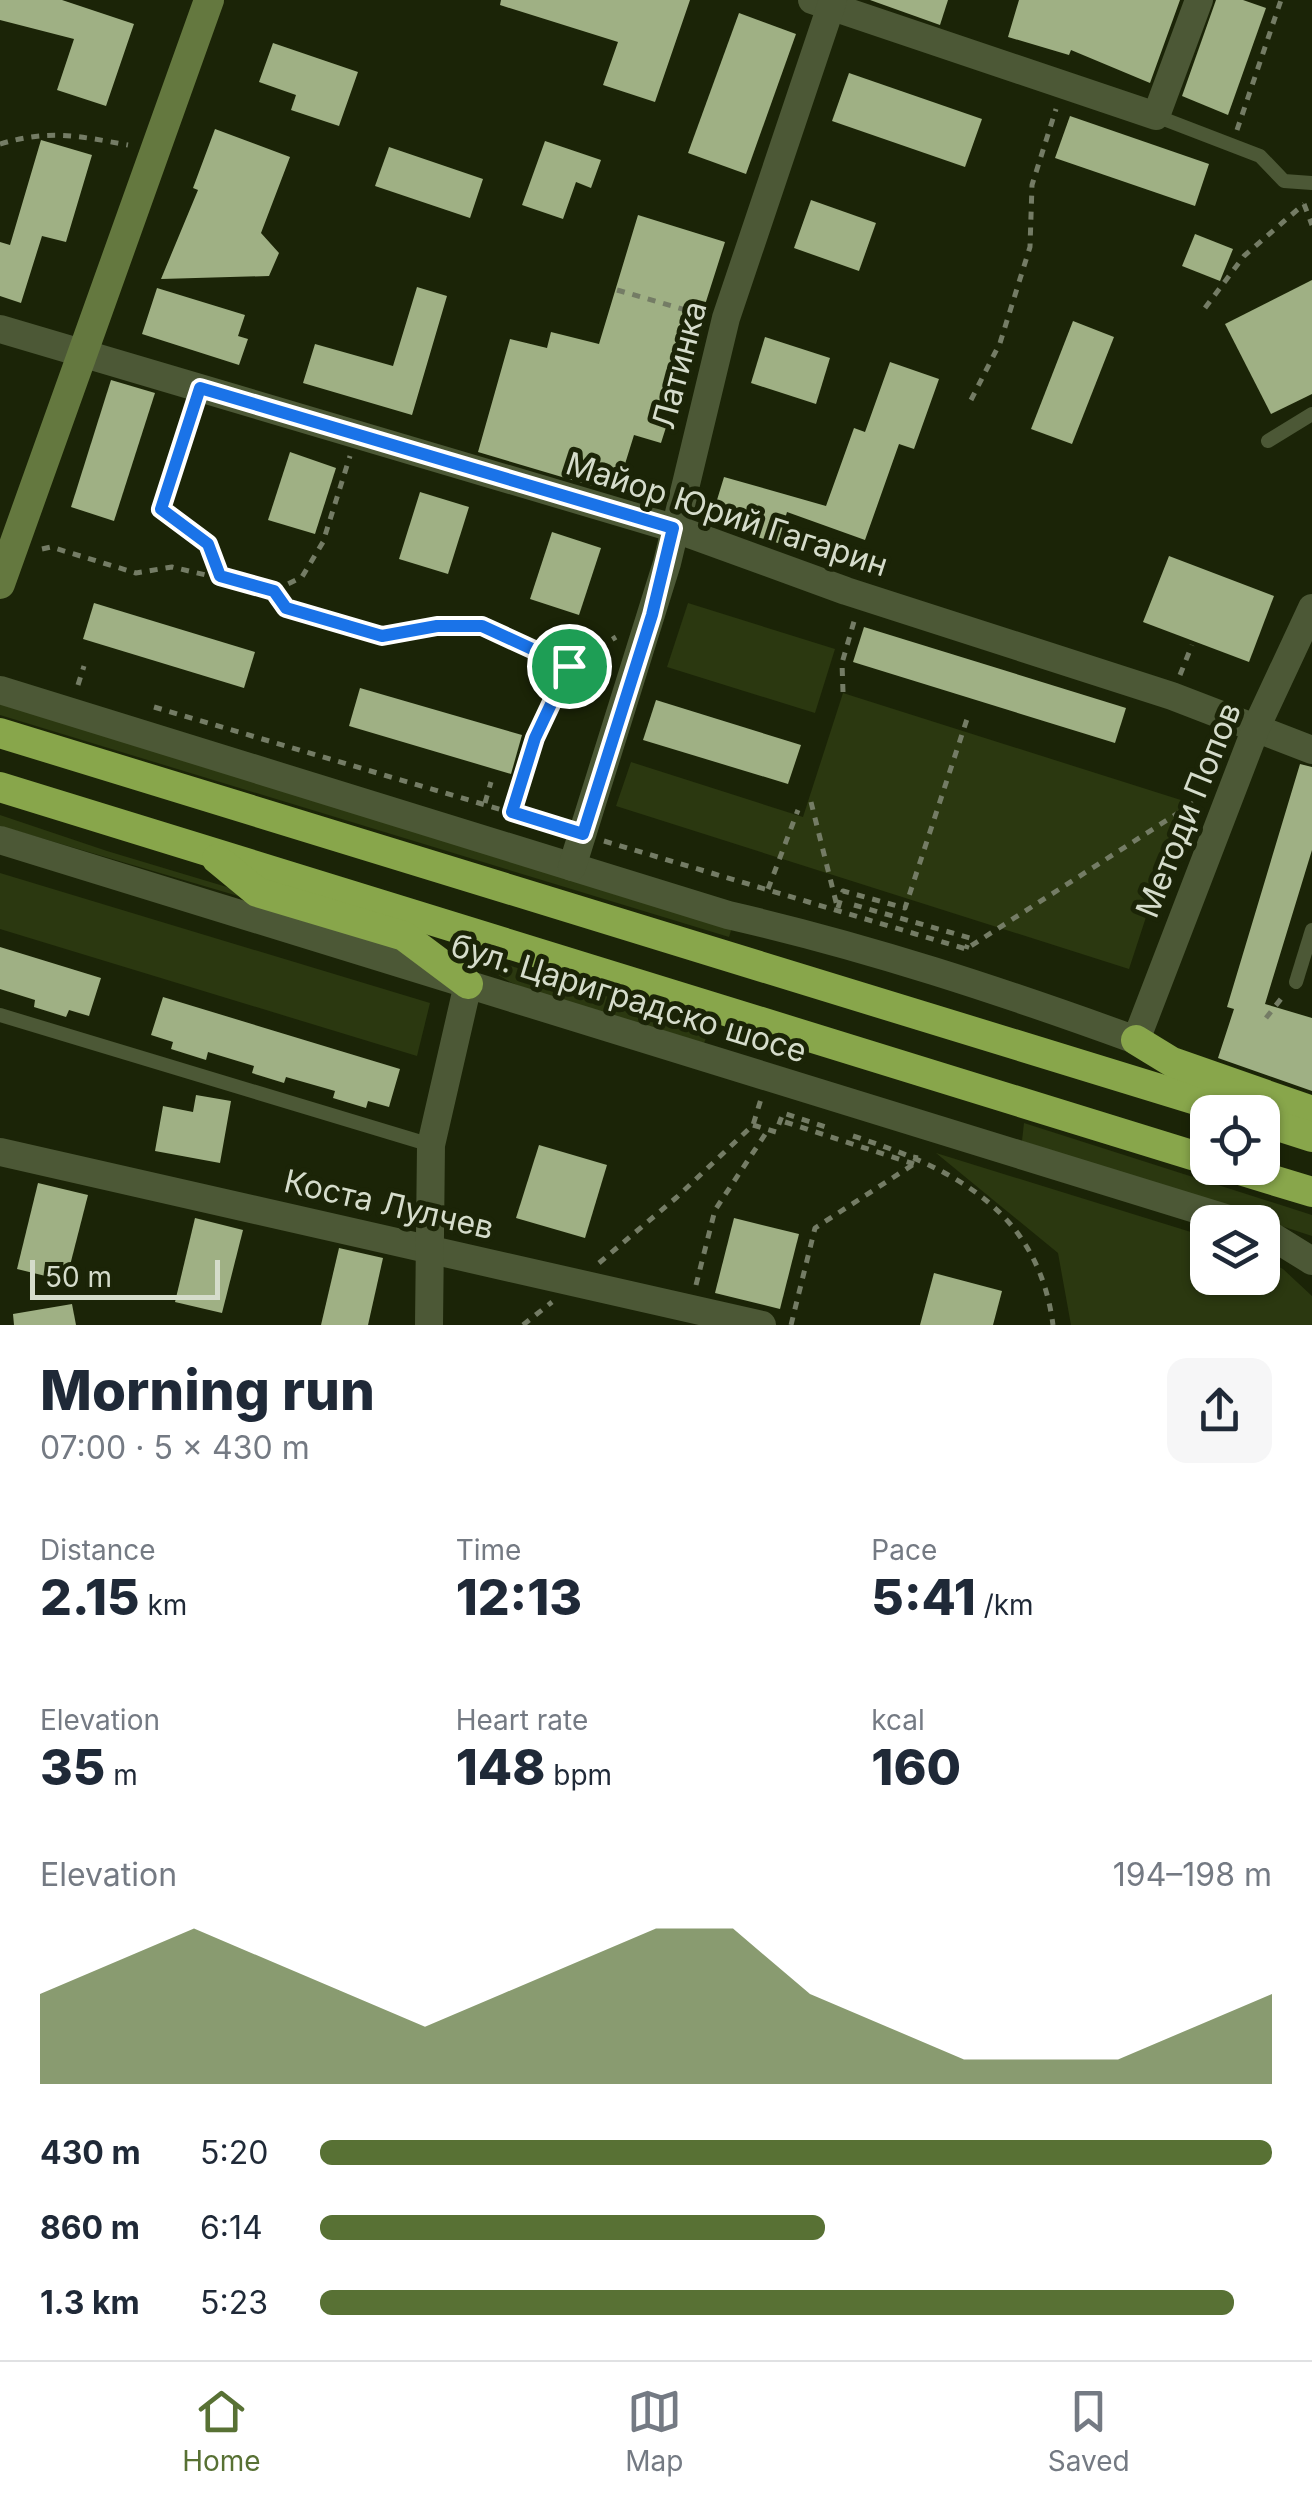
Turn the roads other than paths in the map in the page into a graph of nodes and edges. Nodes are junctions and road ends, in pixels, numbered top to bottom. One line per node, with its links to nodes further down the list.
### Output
1 (209, 0): 7 (street)
2 (1199, 0): 4 (street)
3 (825, 2): 4 (street); 10 (street, Латинка)
4 (1156, 116): 5 (lane)
5 (1312, 183)
6 (0, 329): 7 (street, Майор Юрий Гагарин)
7 (84, 354): 10 (street, Майор Юрий Гагарин); 11 (street)
8 (1312, 414): 9 (lane)
9 (1268, 441)
10 (673, 528): 14 (street, Майор Юрий Гагарин); 20 (street, Латинка)
11 (5, 570)
12 (1312, 608): 14 (street, Методи Попов)
13 (0, 690): 20 (street)
14 (1256, 728): 16 (street, Майор Юрий Гагарин); 25 (street, Методи Попов)
15 (0, 733): 26 (highway, бул. Цариградско шосе)
16 (1312, 750)
17 (0, 787): 19 (highway, бул. Цариградско шосе)
18 (0, 840): 23 (street, бул. Цариградско шосе)
19 (203, 848): 23 (highway); 32 (highway, бул. Цариградско шосе)
20 (572, 868): 25 (street)
21 (1312, 930): 22 (lane)
22 (1296, 982)
23 (468, 984): 30 (street); 35 (street, бул. Цариградско шосе)
24 (0, 1015): 30 (lane)
25 (1136, 1040): 27 (highway)
26 (1190, 1098)
27 (1312, 1111)
28 (1280, 1127): 29 (highway)
29 (1312, 1137)
30 (431, 1145): 37 (street)
31 (0, 1152): 37 (street, Коста Лулчев)
32 (1190, 1154)
33 (1280, 1182): 34 (highway)
34 (1312, 1192)
35 (1190, 1207)
36 (1280, 1241): 38 (street)
37 (428, 1248): 39 (street); 40 (street, Коста Лулчев)
38 (1307, 1257)
39 (429, 1325)
40 (762, 1325)

